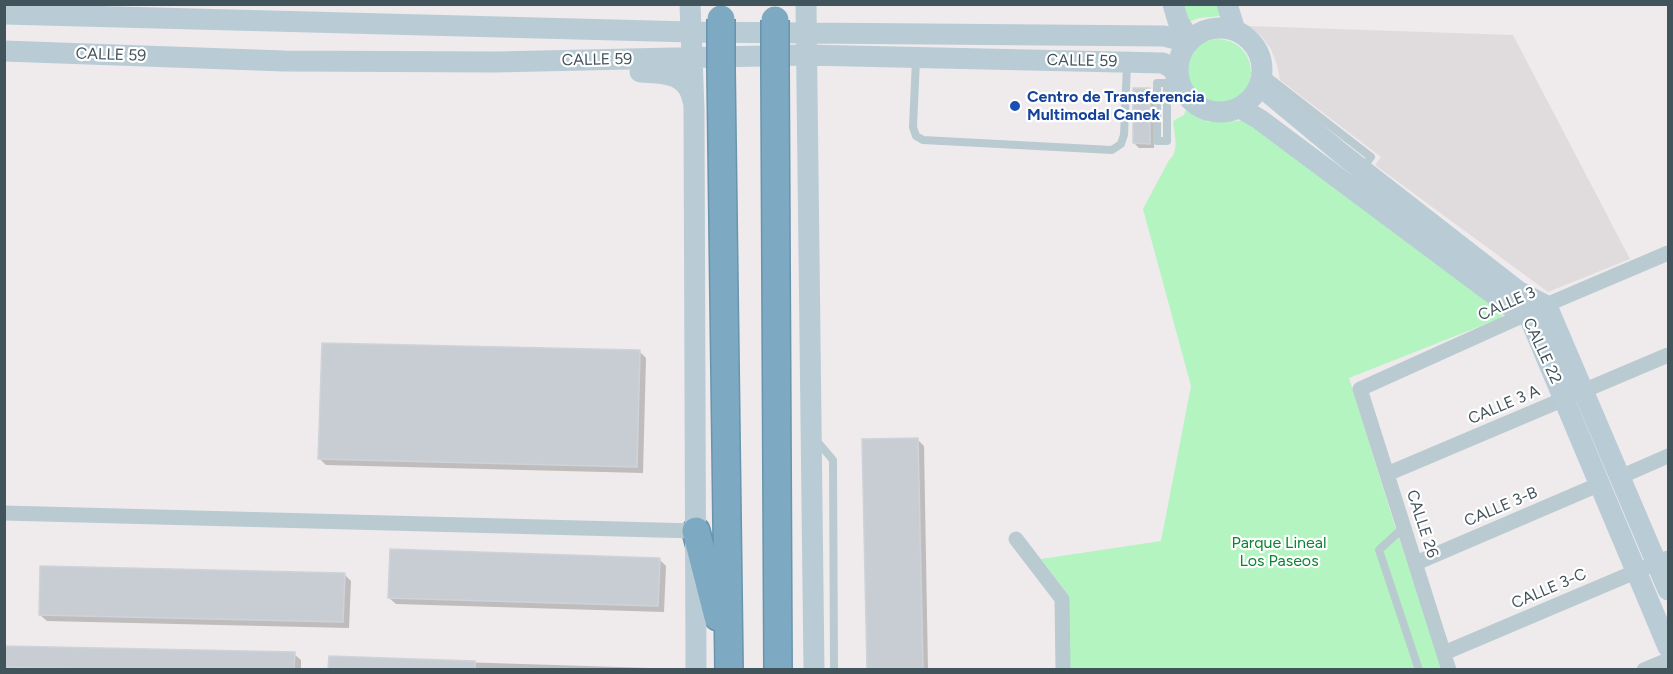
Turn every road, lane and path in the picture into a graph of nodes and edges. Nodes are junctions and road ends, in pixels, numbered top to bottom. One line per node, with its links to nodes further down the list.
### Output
1 (690, 4): 9 (main road)
2 (806, 4): 10 (main road)
3 (1173, 4): 11 (main road)
4 (1227, 4): 8 (main road)
5 (721, 12): 46 (highway, bridge)
6 (775, 12): 48 (highway, bridge)
7 (4, 14): 9 (main road, CALLE 59)
8 (1235, 30): 11 (main road); 19 (main road)
9 (691, 32): 10 (main road, CALLE 59); 16 (main road)
10 (806, 33): 11 (main road, CALLE 59); 13 (main road)
11 (1189, 41): 20 (main road)
12 (4, 51): 17 (main road, CALLE 59)
13 (806, 55): 14 (main road, CALLE 59); 16 (main road, CALLE 59); 21 (main road)
14 (844, 56): 15 (main road, CALLE 59); 21 (main road)
15 (916, 57): 18 (main road, CALLE 59); 18 (lane)
16 (692, 58): 17 (main road, CALLE 59); 23 (main road)
17 (496, 62): 23 (main road)
18 (1127, 62): 20 (main road, CALLE 59)
19 (1262, 79): 22 (main road); 25 (main road, CALLE 22)
20 (1177, 90): 20 (lane); 22 (main road)
21 (806, 104): 30 (main road)
22 (1240, 108): 25 (main road, CALLE 22)
23 (694, 109): 37 (main road)
24 (1668, 253): 25 (street, CALLE 3)
25 (1537, 310): 27 (street, CALLE 3); 28 (main road, CALLE 22); 29 (main road, CALLE 22)
26 (1668, 355): 28 (street, CALLE 3 A)
27 (1360, 389): 32 (street, CALLE 26)
28 (1584, 391): 29 (street, CALLE 3 A); 33 (main road, CALLE 22)
29 (1564, 399): 32 (street, CALLE 3 A); 34 (main road, CALLE 22)
30 (811, 433): 49 (main road); 50 (lane)
31 (1668, 456): 33 (street)
32 (1387, 474): 36 (street, CALLE 26)
33 (1620, 477): 39 (main road, CALLE 22)
34 (1600, 484): 40 (street, CALLE 3-B); 41 (main road, CALLE 22)
35 (4, 513): 37 (street)
36 (1404, 527): 40 (street, CALLE 26); 52 (lane)
37 (696, 531): 46 (highway); 47 (main road)
38 (1016, 539): 51 (street)
39 (1663, 560): 41 (street, CALLE 3-C); 42 (main road, CALLE 22)
40 (1416, 563): 44 (street, CALLE 26)
41 (1637, 571): 43 (main road, CALLE 22); 44 (street, CALLE 3-C)
42 (1668, 590)
43 (1668, 646)
44 (1444, 653): 53 (street, CALLE 26)
45 (1668, 660): 54 (street)
46 (729, 663)
47 (696, 669)
48 (778, 669)
49 (813, 669)
50 (834, 669)
51 (1063, 669)
52 (1419, 669)
53 (1449, 669)
54 (1644, 669)

